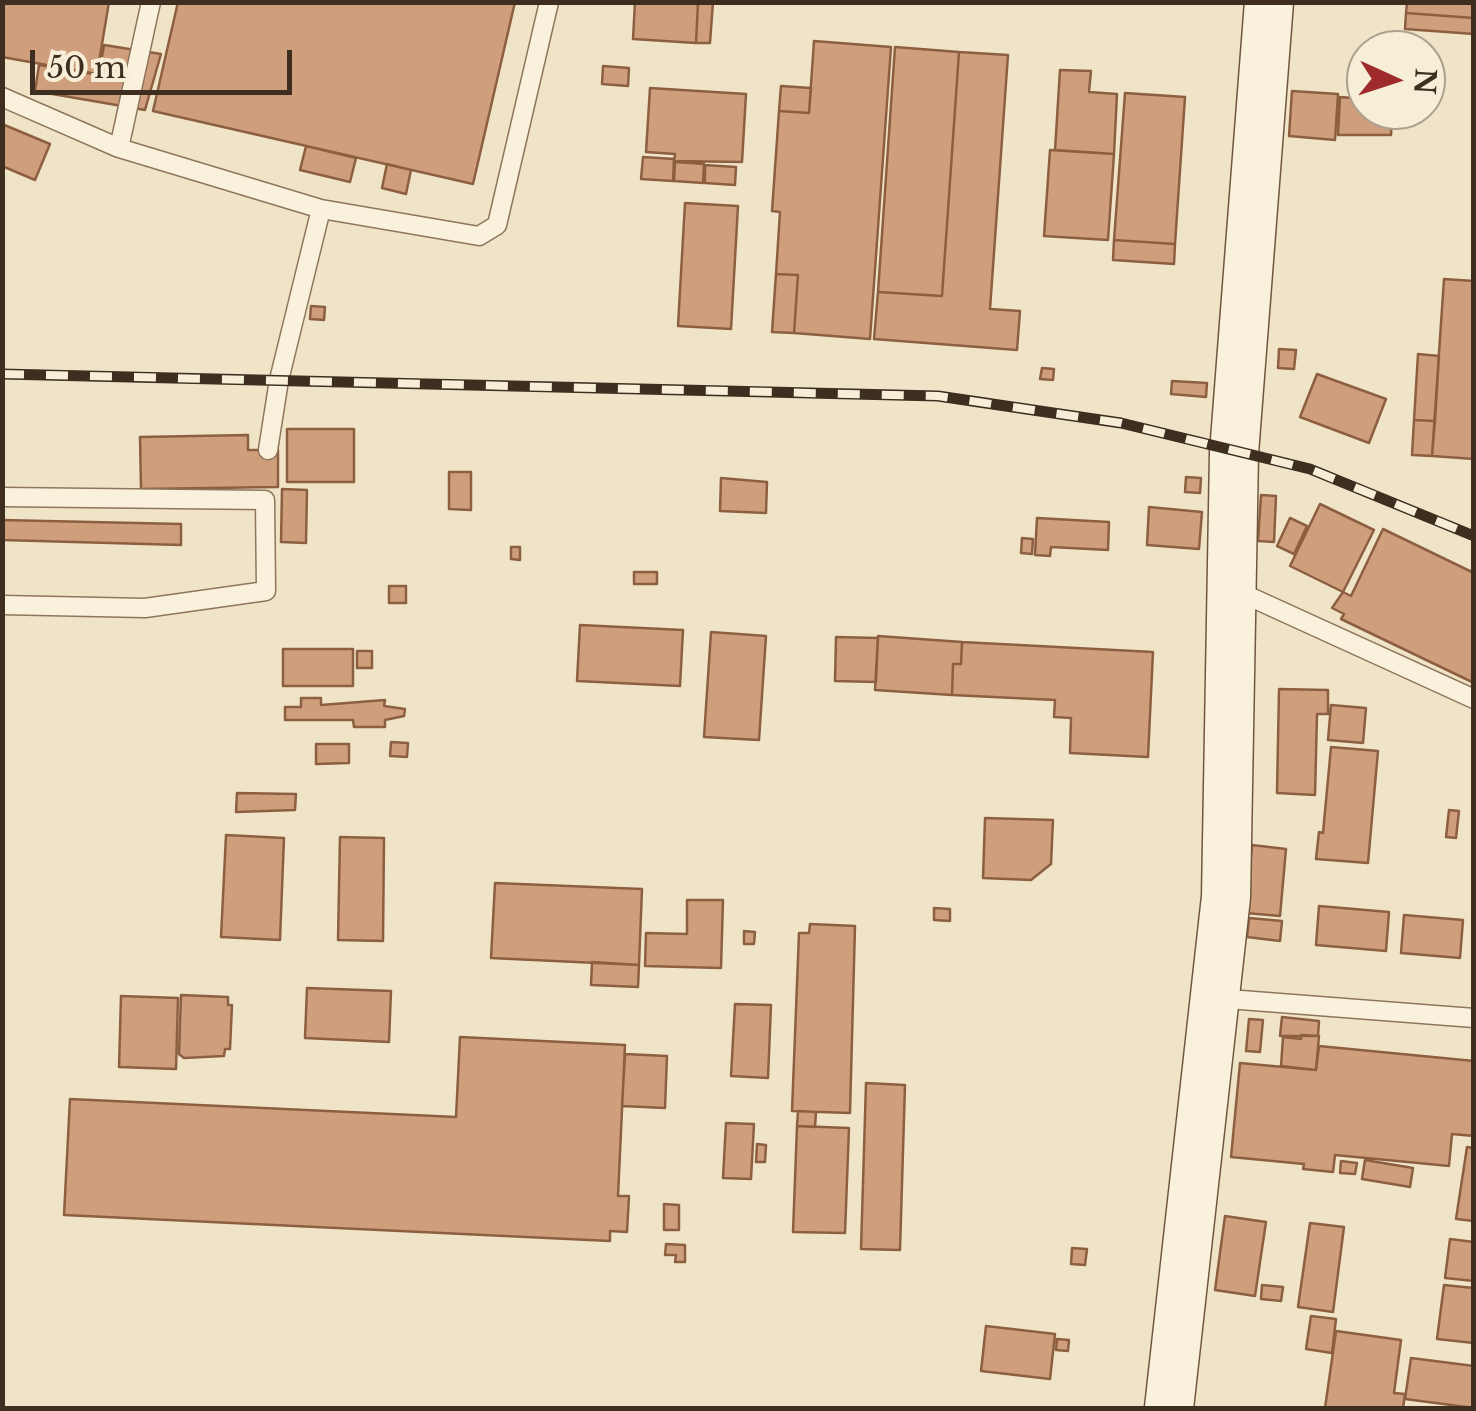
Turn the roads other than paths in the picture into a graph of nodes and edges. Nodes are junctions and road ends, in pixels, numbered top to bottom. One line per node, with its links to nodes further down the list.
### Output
1 (151, 2): 5 (lane)
2 (549, 2): 6 (lane)
3 (1269, 2): 9 (street)
4 (2, 97): 5 (lane)
5 (118, 148): 6 (lane)
6 (321, 209): 7 (lane)
7 (268, 450)
8 (2, 498): 10 (lane)
9 (1234, 590): 11 (lane); 12 (street)
10 (2, 605)
11 (1474, 698)
12 (1215, 998): 13 (lane); 14 (street)
13 (1474, 1018)
14 (1169, 1408)

